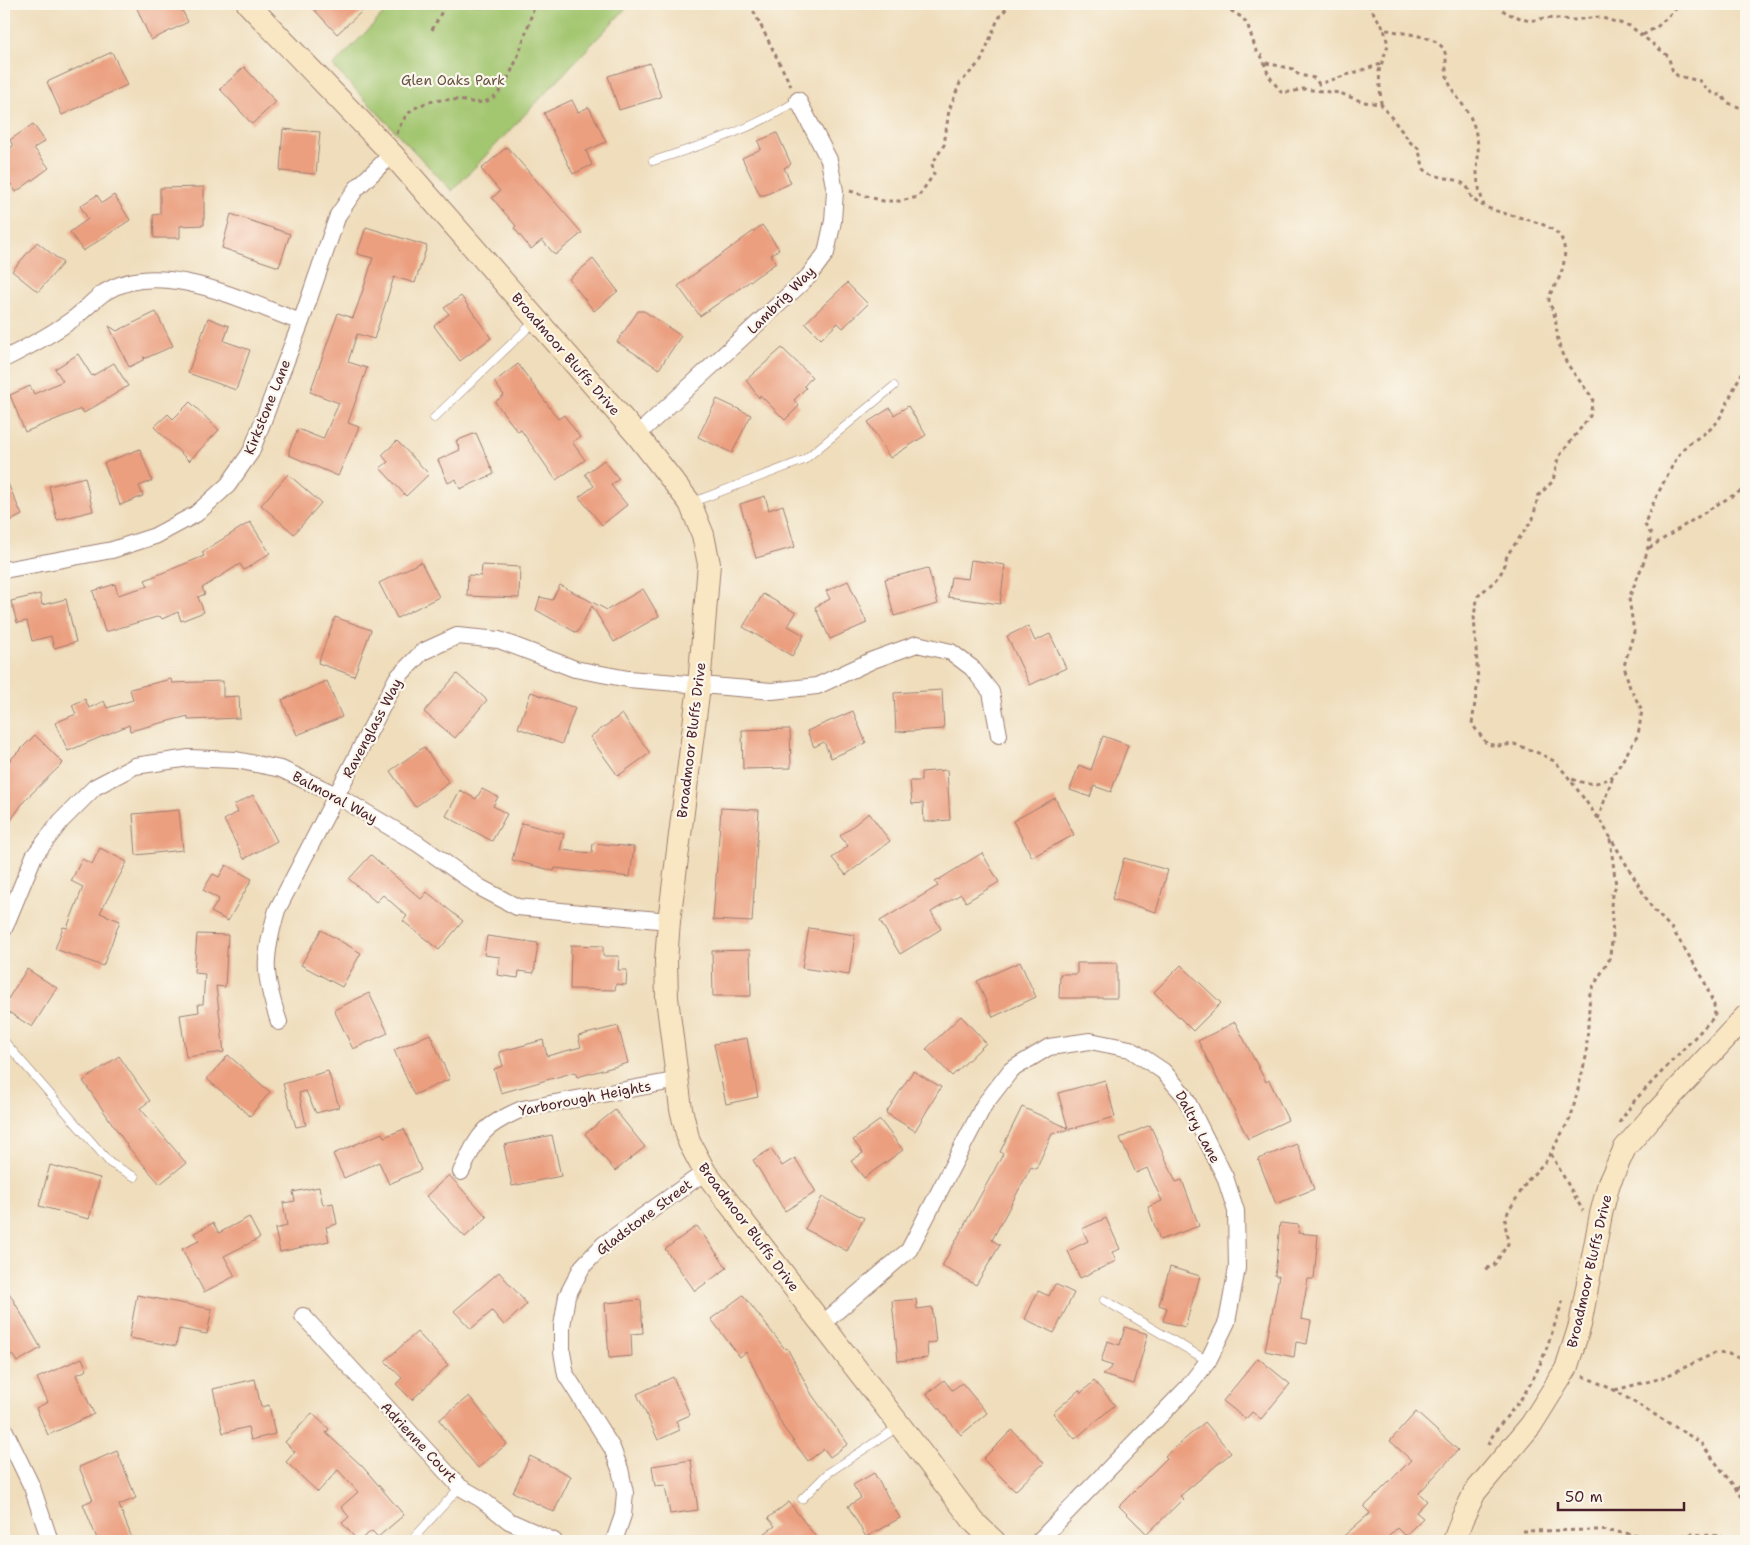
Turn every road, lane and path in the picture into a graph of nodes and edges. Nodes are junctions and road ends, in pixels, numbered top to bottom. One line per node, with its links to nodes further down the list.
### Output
1 (248, 4): 18 (street, Broadmoor Bluffs Drive)
2 (446, 4): 11 (path)
3 (535, 4): 18 (path)
4 (750, 4): 15 (path)
5 (1010, 4): 20 (path)
6 (1226, 4): 13 (path)
7 (1368, 4): 10 (path)
8 (1497, 4): 12 (path)
9 (1681, 4): 12 (path)
10 (1384, 29): 14 (path); 21 (path)
11 (432, 30)
12 (1643, 35): 17 (path)
13 (1265, 63): 14 (path); 16 (path)
14 (1381, 64): 16 (path)
15 (798, 100): 19 (lane); 20 (street, Lambrig Way)
16 (1381, 104): 21 (path)
17 (1746, 110)
18 (392, 154): 22 (street, Broadmoor Bluffs Drive); 23 (street, Kirkstone Lane)
19 (653, 161)
20 (835, 191): 28 (street, Lambrig Way)
21 (1484, 206): 35 (path)
22 (536, 320): 27 (lane); 28 (street, Broadmoor Bluffs Drive)
23 (301, 322): 24 (street); 32 (street, Kirkstone Lane)
24 (4, 359)
25 (1746, 368): 31 (path)
26 (894, 386): 30 (lane)
27 (434, 418)
28 (637, 435): 30 (street, Broadmoor Bluffs Drive)
29 (1746, 488): 31 (path)
30 (690, 503): 33 (street, Broadmoor Bluffs Drive)
31 (1649, 549): 36 (path)
32 (4, 570)
33 (699, 686): 34 (street, Ravenglass Way); 37 (street, Ravenglass Way); 40 (street, Broadmoor Bluffs Drive)
34 (999, 735)
35 (1567, 776): 36 (path); 38 (path)
36 (1612, 776): 38 (path)
37 (336, 795): 40 (street, Balmoral Way); 41 (street, Balmoral Way); 43 (street, Ravenglass Way)
38 (1598, 819): 39 (path)
39 (1610, 838): 46 (path); 47 (path)
40 (669, 920): 45 (street, Broadmoor Bluffs Drive)
41 (4, 929)
42 (1746, 1016): 53 (street, Broadmoor Bluffs Drive)
43 (279, 1022)
44 (4, 1041): 50 (lane)
45 (679, 1080): 48 (street, Yarborough Heights); 49 (street, Broadmoor Bluffs Drive)
46 (1615, 1128)
47 (1551, 1154): 52 (path); 54 (path)
48 (461, 1172)
49 (705, 1172): 58 (street, Broadmoor Bluffs Drive); 76 (street, Gladstone Street)
50 (135, 1177)
51 (1586, 1202): 52 (path)
52 (1584, 1211): 53 (path); 53 (path)
53 (1589, 1226): 61 (street, Broadmoor Bluffs Drive)
54 (1486, 1269)
55 (1565, 1294): 65 (path)
56 (1104, 1300): 59 (lane)
57 (303, 1316): 67 (street, Adrienne Court)
58 (822, 1324): 59 (street, Daltry Lane); 63 (street, Broadmoor Bluffs Drive)
59 (1208, 1361): 78 (street, Daltry Lane)
60 (1746, 1361): 62 (path)
61 (1566, 1369): 62 (path); 79 (street, Broadmoor Bluffs Drive)
62 (1614, 1390): 68 (path)
63 (900, 1426): 69 (lane); 77 (street, Broadmoor Bluffs Drive)
64 (4, 1429): 73 (street)
65 (1486, 1450)
66 (1746, 1481): 68 (path)
67 (460, 1487): 74 (lane); 75 (street, Adrienne Court)
68 (1737, 1489): 70 (path)
69 (802, 1499)
70 (1746, 1502)
71 (1522, 1531): 72 (path)
72 (1746, 1538)
73 (50, 1541)
74 (410, 1541)
75 (554, 1541)
76 (614, 1541)
77 (994, 1541)
78 (1039, 1541)
79 (1454, 1541)

